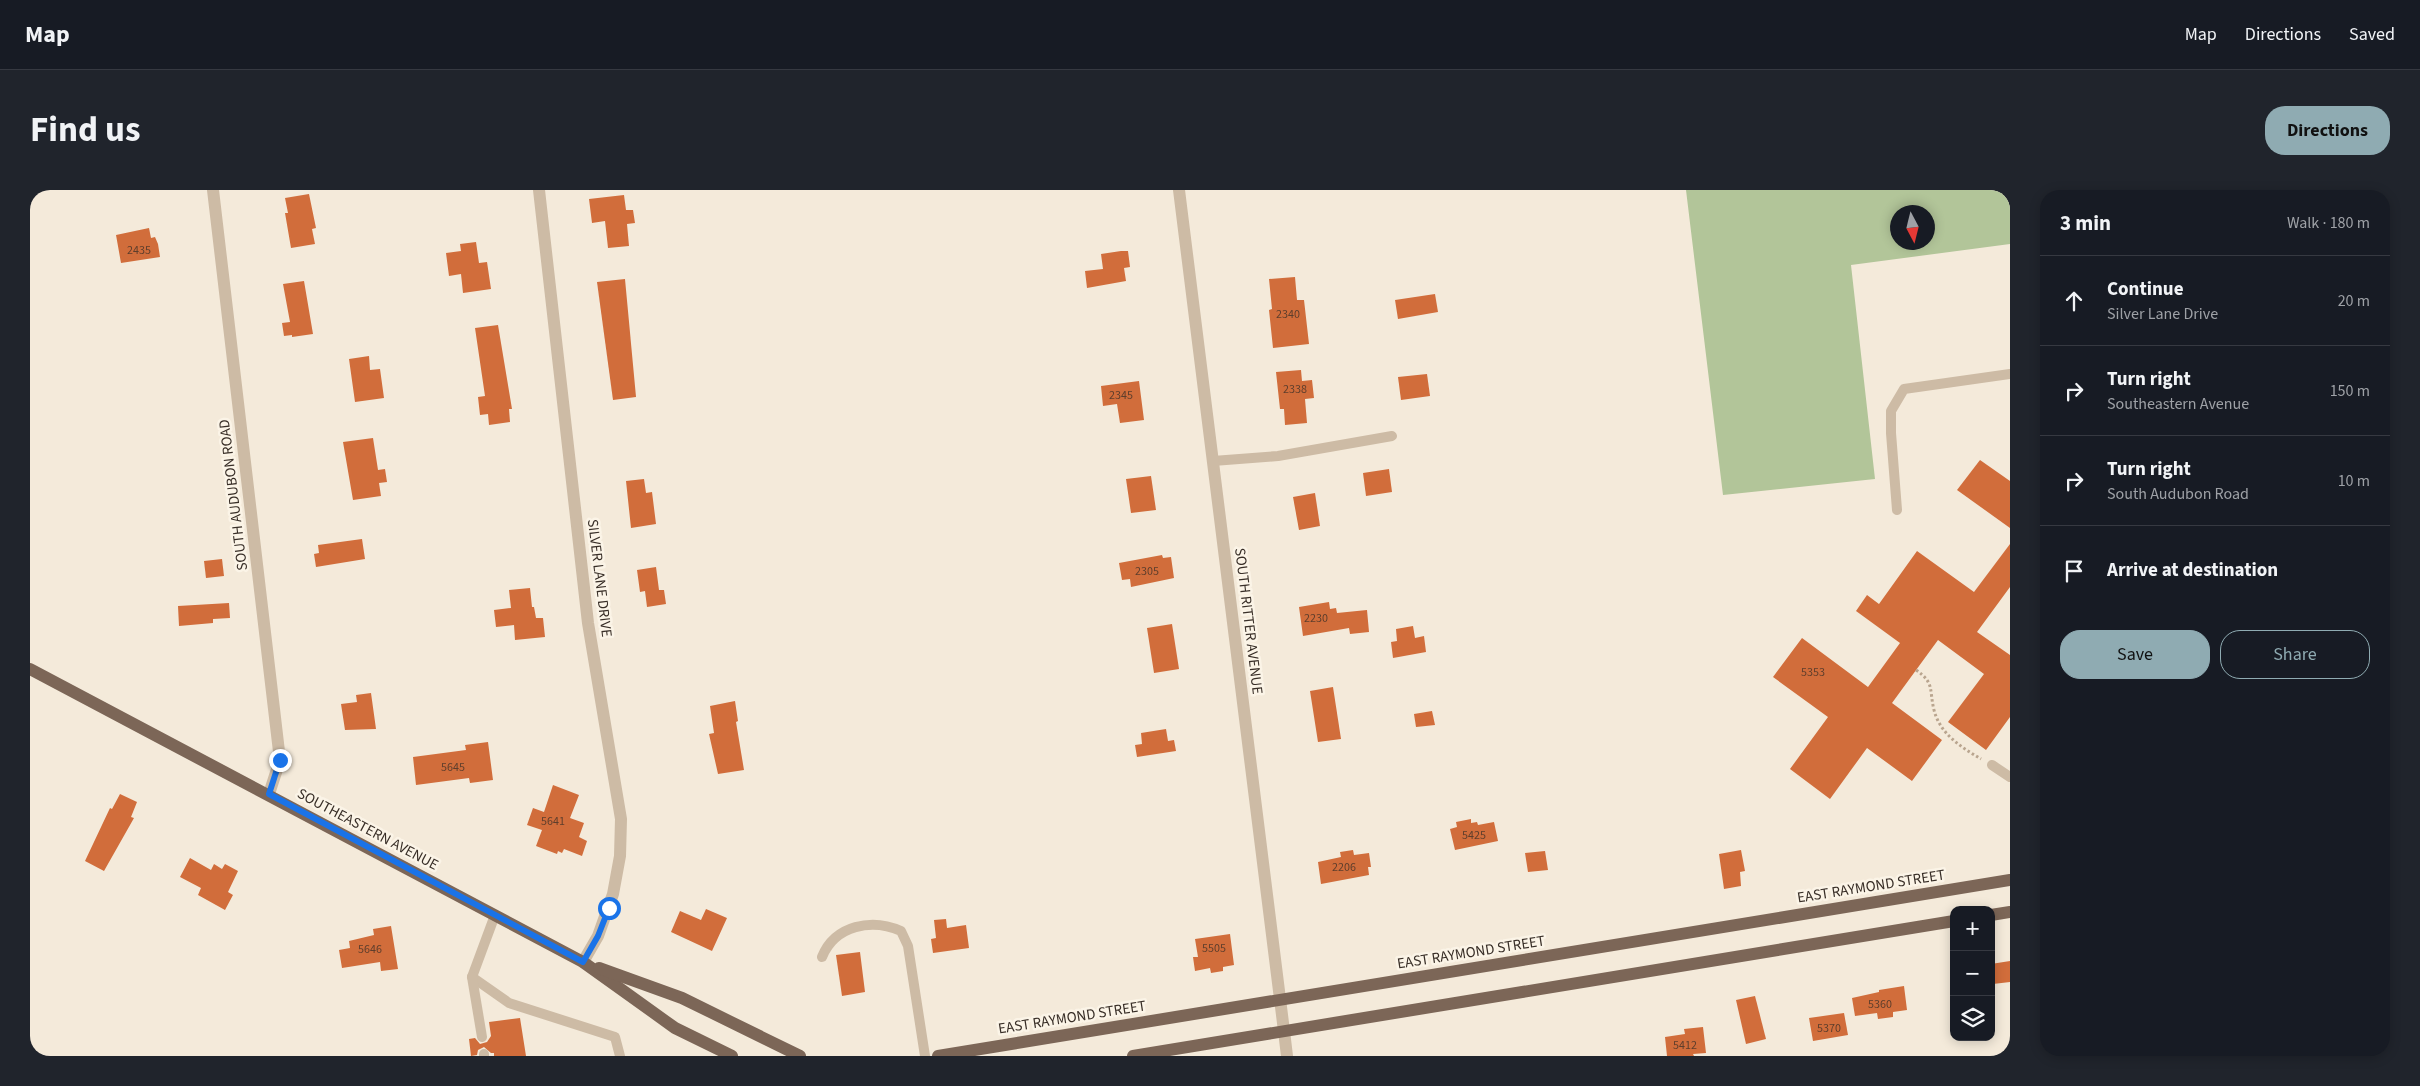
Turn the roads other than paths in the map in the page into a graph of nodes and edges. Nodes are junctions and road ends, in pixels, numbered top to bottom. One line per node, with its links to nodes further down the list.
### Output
1 (214, 190): 11 (street, SOUTH AUDUBON ROAD)
2 (539, 190): 18 (street, SILVER LANE DRIVE)
3 (1179, 190): 6 (street, SOUTH RITTER AVENUE)
4 (2010, 374): 7 (lane)
5 (1392, 436): 6 (lane)
6 (1212, 462): 20 (street, SOUTH RITTER AVENUE)
7 (1897, 510)
8 (30, 669): 11 (main road, SOUTHEASTERN AVENUE)
9 (1992, 765): 10 (lane)
10 (2010, 777)
11 (269, 794): 15 (main road, SOUTHEASTERN AVENUE)
12 (2010, 880): 20 (main road, EAST RAYMOND STREET)
13 (2010, 912): 14 (main road)
14 (1995, 914)
15 (495, 915): 18 (main road, SOUTHEASTERN AVENUE); 19 (lane)
16 (1950, 922): 21 (main road)
17 (822, 957): 26 (lane)
18 (583, 962): 23 (main road, SOUTHEASTERN AVENUE); 25 (main road, SOUTHEASTERN AVENUE)
19 (472, 977): 22 (lane); 24 (lane)
20 (1280, 1000): 21 (street, SOUTH RITTER AVENUE); 27 (main road, EAST RAYMOND STREET)
21 (1284, 1031): 28 (main road); 29 (street, SOUTH RITTER AVENUE)
22 (482, 1037)
23 (728, 1055)
24 (620, 1056)
25 (800, 1056)
26 (925, 1056)
27 (938, 1056)
28 (1133, 1056)
29 (1287, 1056)

